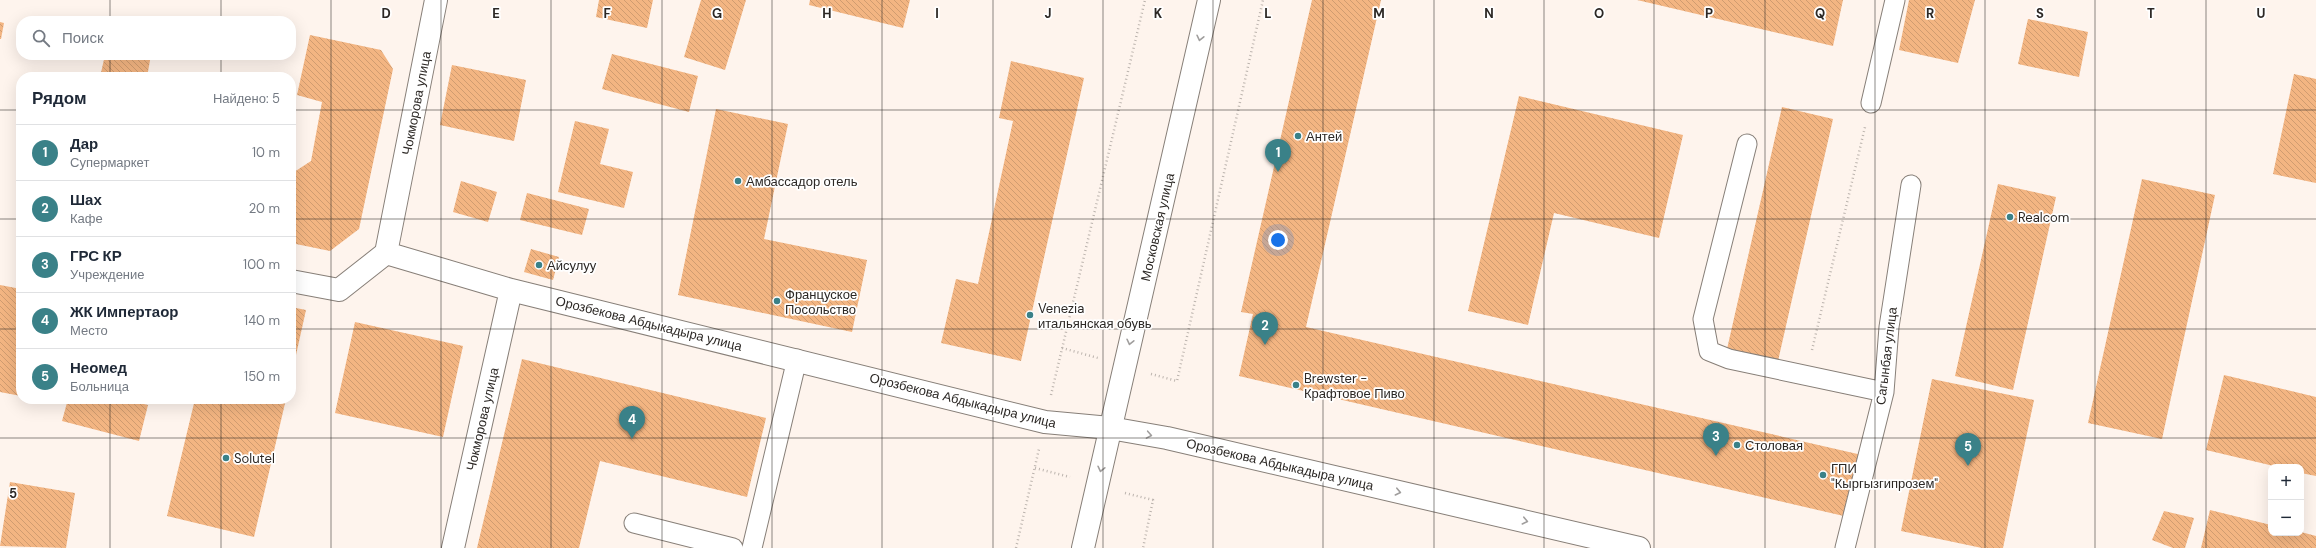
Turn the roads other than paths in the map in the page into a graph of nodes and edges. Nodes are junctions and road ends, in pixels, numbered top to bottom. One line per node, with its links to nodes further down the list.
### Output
1 (436, 0): 7 (street, Чокморова улица)
2 (1209, 0): 12 (street, Московская улица, one-way to 12)
3 (1895, 0): 4 (lane)
4 (1871, 103)
5 (1747, 144): 11 (lane)
6 (1911, 185): 11 (lane, Сагынбая улица)
7 (386, 253): 8 (street); 9 (street, Орозбекова Абдыкадыра улица)
8 (296, 282)
9 (511, 290): 10 (street, Орозбекова Абдыкадыра улица); 14 (street, Чокморова улица)
10 (797, 359): 12 (street, Орозбекова Абдыкадыра улица); 16 (lane)
11 (1884, 392): 19 (lane, Сагынбая улица)
12 (1110, 428): 17 (street, Московская улица, one-way to 17); 18 (street, Орозбекова Абдыкадыра улица, one-way to 18)
13 (634, 523): 15 (lane)
14 (453, 548)
15 (733, 548)
16 (752, 548)
17 (1083, 548)
18 (1639, 548)
19 (1845, 548)

